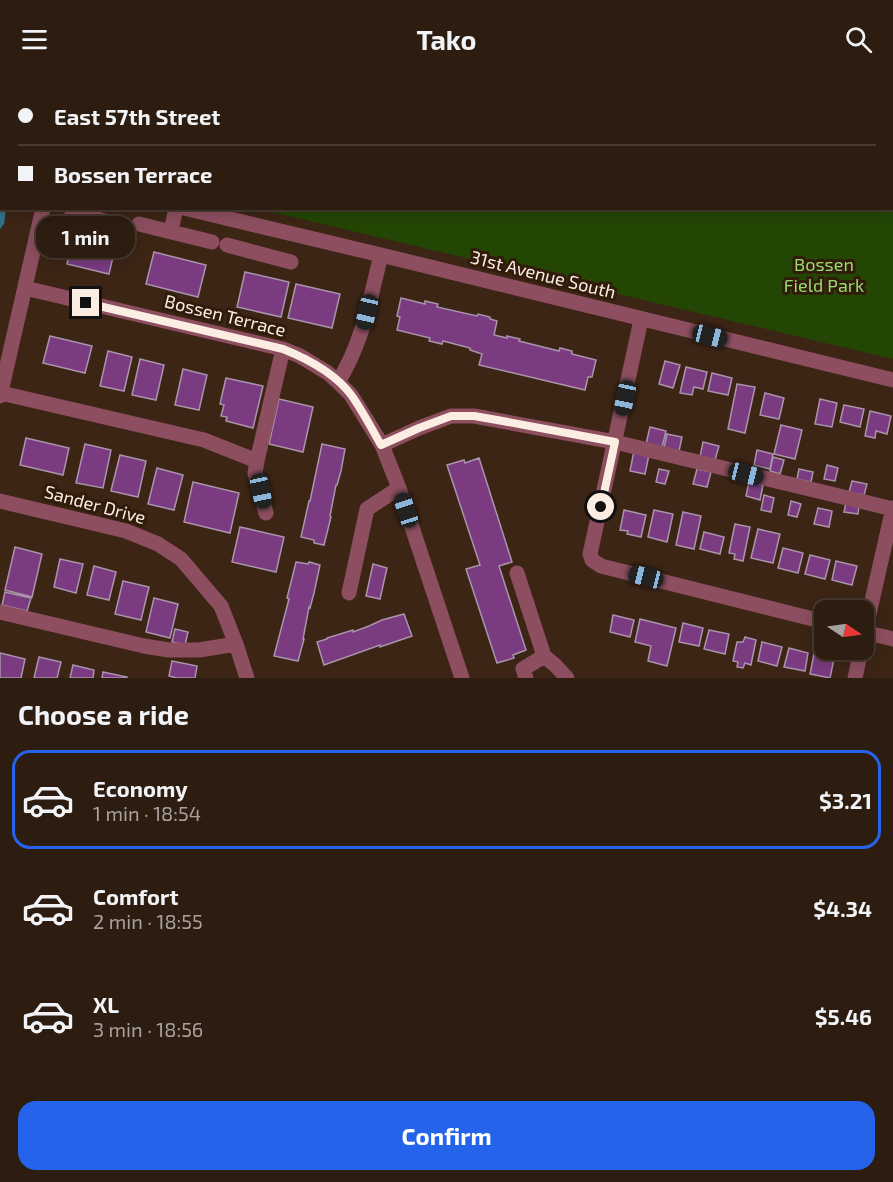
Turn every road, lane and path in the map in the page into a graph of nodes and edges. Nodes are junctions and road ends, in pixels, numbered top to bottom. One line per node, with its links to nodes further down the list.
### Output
1 (43, 210): 13 (street)
2 (176, 210): 9 (street)
3 (192, 210): 8 (street, 31st Avenue South)
4 (72, 213): 5 (street)
5 (89, 213): 6 (street)
6 (118, 224)
7 (139, 224): 9 (street)
8 (260, 226): 10 (street); 11 (street, 31st Avenue South)
9 (171, 231): 10 (street)
10 (252, 252): 12 (street)
11 (381, 255): 14 (street, 31st Avenue South); 17 (street)
12 (291, 262)
13 (25, 288): 15 (street, Bossen Terrace); 18 (street)
14 (641, 320): 16 (street, 31st Avenue South); 19 (street)
15 (283, 349): 17 (street, Bossen Terrace); 21 (street)
16 (893, 380)
17 (338, 382): 20 (street, Bossen Terrace)
18 (0, 394): 21 (street)
19 (615, 442): 20 (street); 24 (street); 30 (street)
20 (381, 445): 22 (street, Bossen Terrace)
21 (257, 461): 25 (street)
22 (399, 488): 27 (street); 37 (street, Bossen Terrace)
23 (0, 501): 33 (street, Sander Drive)
24 (893, 509): 28 (street)
25 (266, 513)
26 (517, 573): 34 (street)
27 (349, 592)
28 (872, 600)
29 (0, 612): 33 (street)
30 (814, 619)
31 (874, 635): 32 (street)
32 (893, 639)
33 (236, 644): 36 (street, Sander Drive)
34 (543, 656): 38 (street); 39 (street)
35 (859, 660): 40 (street)
36 (247, 678)
37 (462, 678)
38 (526, 678)
39 (567, 678)
40 (855, 678)

